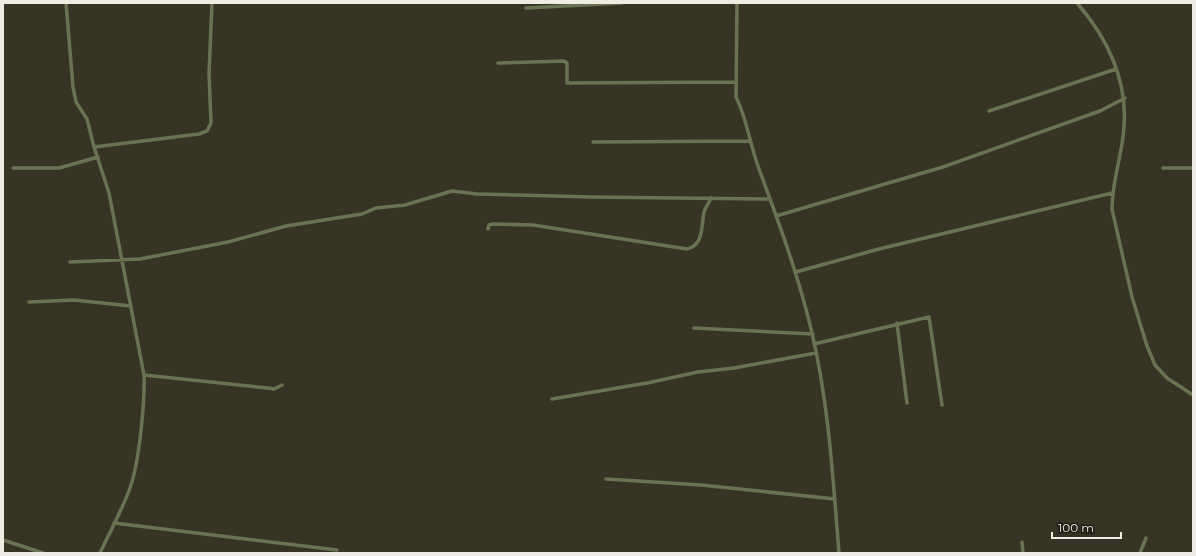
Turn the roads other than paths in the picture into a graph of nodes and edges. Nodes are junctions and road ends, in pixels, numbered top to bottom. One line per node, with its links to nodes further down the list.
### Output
1 (66, 3): 14 (street)
2 (212, 3): 14 (street)
3 (622, 3): 6 (street)
4 (737, 3): 9 (street)
5 (1078, 3): 8 (street)
6 (526, 8)
7 (498, 63): 9 (street)
8 (1116, 69): 10 (street); 11 (street)
9 (736, 82): 12 (street)
10 (1125, 98): 19 (street); 22 (street)
11 (989, 111)
12 (750, 141): 13 (street); 21 (street)
13 (593, 142)
14 (94, 147): 15 (street)
15 (98, 157): 16 (street); 24 (street)
16 (13, 168)
17 (1163, 168): 18 (street)
18 (1193, 168)
19 (1112, 192): 26 (street); 36 (street)
20 (711, 198): 21 (street); 23 (street); 24 (street)
21 (770, 199): 22 (street)
22 (776, 216): 26 (street)
23 (488, 229)
24 (122, 259): 25 (street); 28 (street)
25 (70, 262)
26 (796, 272): 31 (street)
27 (29, 302): 28 (street)
28 (132, 306): 34 (street)
29 (897, 324): 32 (street); 38 (street); 39 (street)
30 (694, 328): 31 (street)
31 (812, 334): 32 (street)
32 (814, 344): 33 (street)
33 (816, 353): 37 (street); 41 (street)
34 (144, 376): 35 (street); 42 (street)
35 (282, 385)
36 (1193, 395)
37 (552, 399)
38 (907, 403)
39 (942, 404)
40 (606, 479): 41 (street)
41 (835, 499): 49 (street)
42 (114, 523): 46 (street); 48 (street)
43 (1146, 538): 51 (street)
44 (3, 540): 47 (street)
45 (1022, 542): 50 (street)
46 (337, 550)
47 (43, 553)
48 (100, 553)
49 (839, 553)
50 (1023, 553)
51 (1140, 553)

